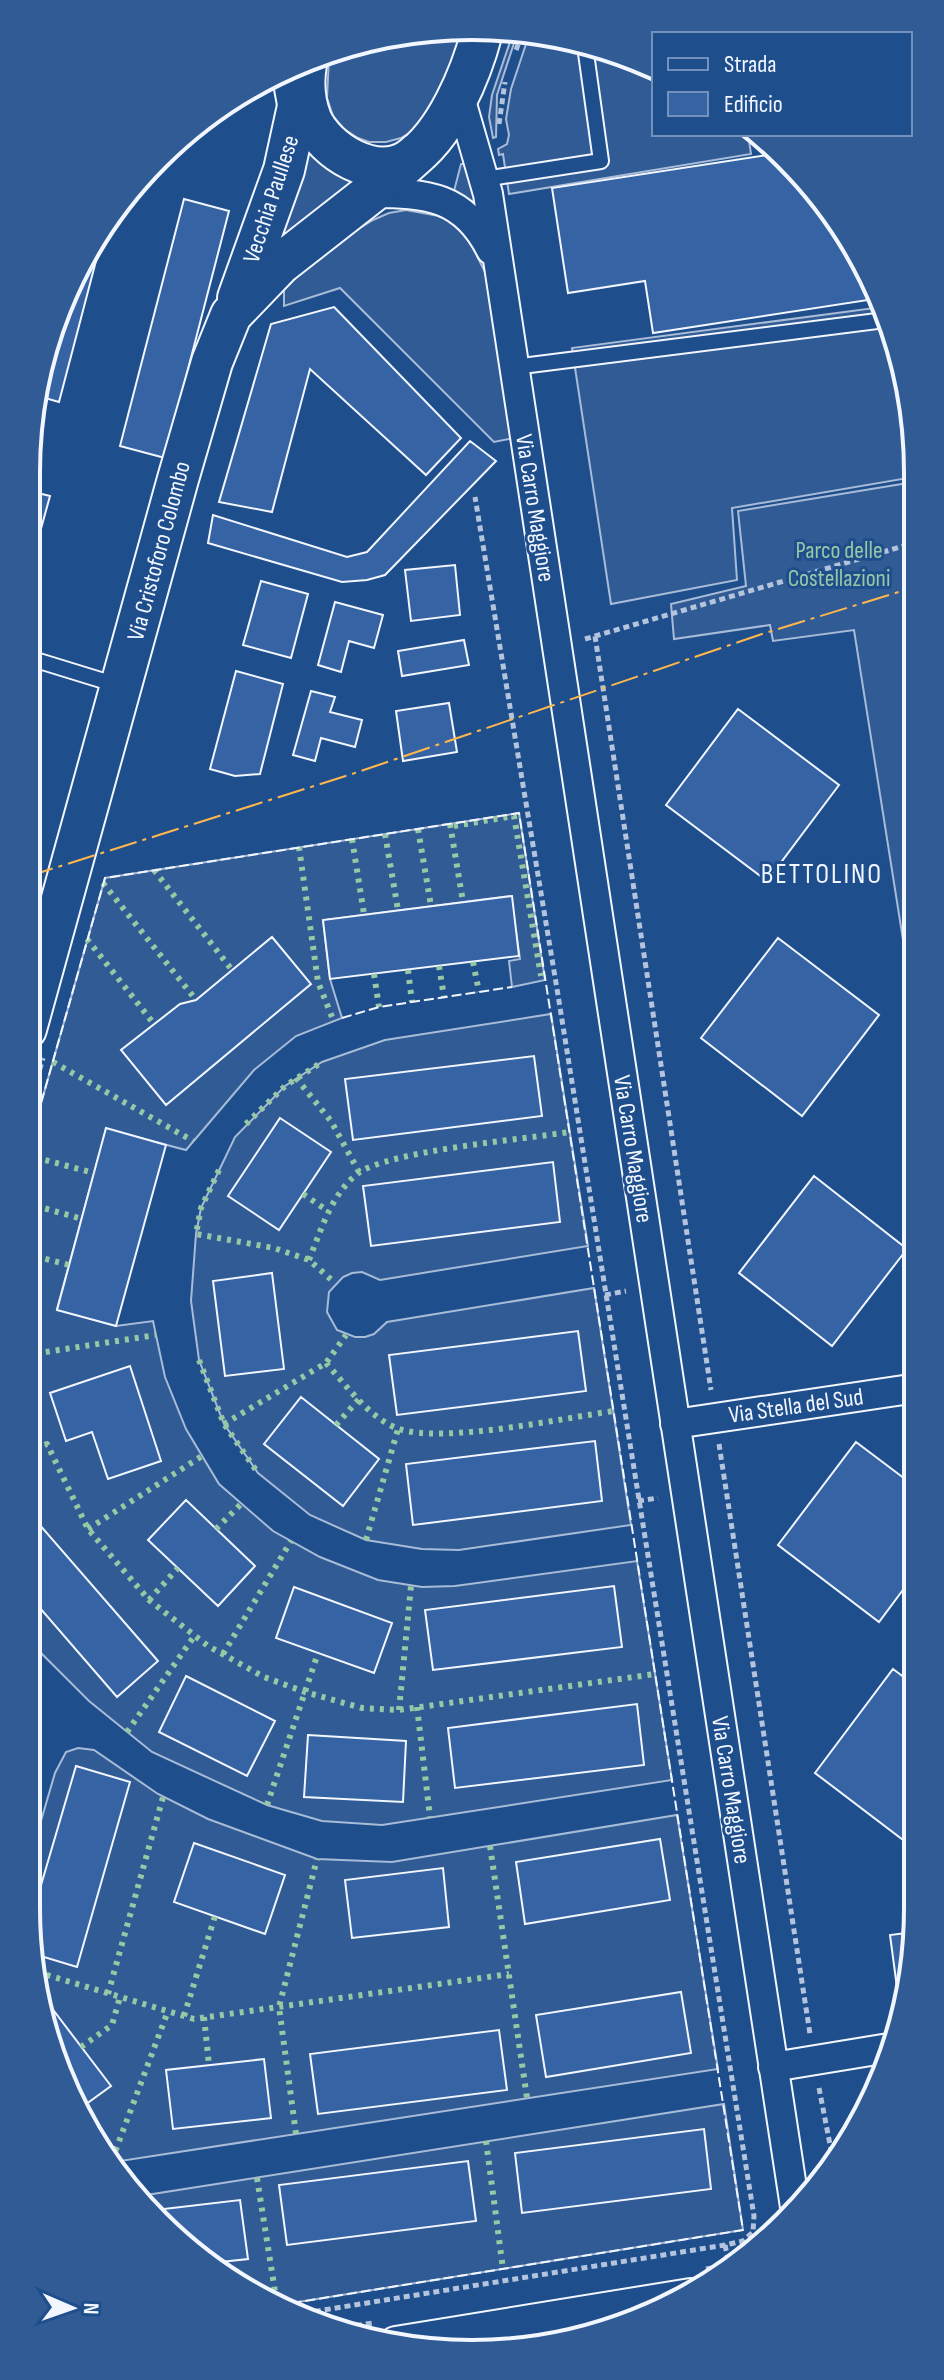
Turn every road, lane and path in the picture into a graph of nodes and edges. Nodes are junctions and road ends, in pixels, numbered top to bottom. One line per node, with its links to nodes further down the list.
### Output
1 (479, 40): 8 (main road, Via Cristoforo Colombo)
2 (519, 43): 4 (path)
3 (586, 56): 11 (lane)
4 (511, 64)
5 (508, 72): 9 (path)
6 (299, 77): 10 (main road)
7 (296, 78): 13 (main road, Vecchia Paullese)
8 (459, 94): 9 (street, Via Carro Maggiore); 10 (main road, Via Cristoforo Colombo)
9 (471, 141): 11 (street, Via Carro Maggiore)
10 (395, 177): 12 (street); 13 (main road, Via Cristoforo Colombo)
11 (484, 179): 12 (street, Via Carro Maggiore)
12 (498, 263): 15 (street, Via Carro Maggiore)
13 (231, 315): 20 (main road, Via Cristoforo Colombo)
14 (876, 321): 15 (lane)
15 (514, 367): 18 (street, Via Carro Maggiore)
16 (475, 497): 27 (path)
17 (904, 546): 18 (path)
18 (556, 647): 23 (street, Via Carro Maggiore)
19 (40, 661): 20 (lane)
20 (122, 686): 21 (main road, Via Cristoforo Colombo)
21 (40, 1020)
22 (904, 1390): 23 (street, Via Stella del Sud)
23 (675, 1424): 25 (street, Via Carro Maggiore)
24 (880, 2049): 25 (street)
25 (773, 2067): 26 (street, Via Carro Maggiore)
26 (793, 2197)
27 (725, 2245): 28 (path); 30 (path)
28 (727, 2256)
29 (638, 2306): 31 (street)
30 (317, 2311)
31 (468, 2340)

